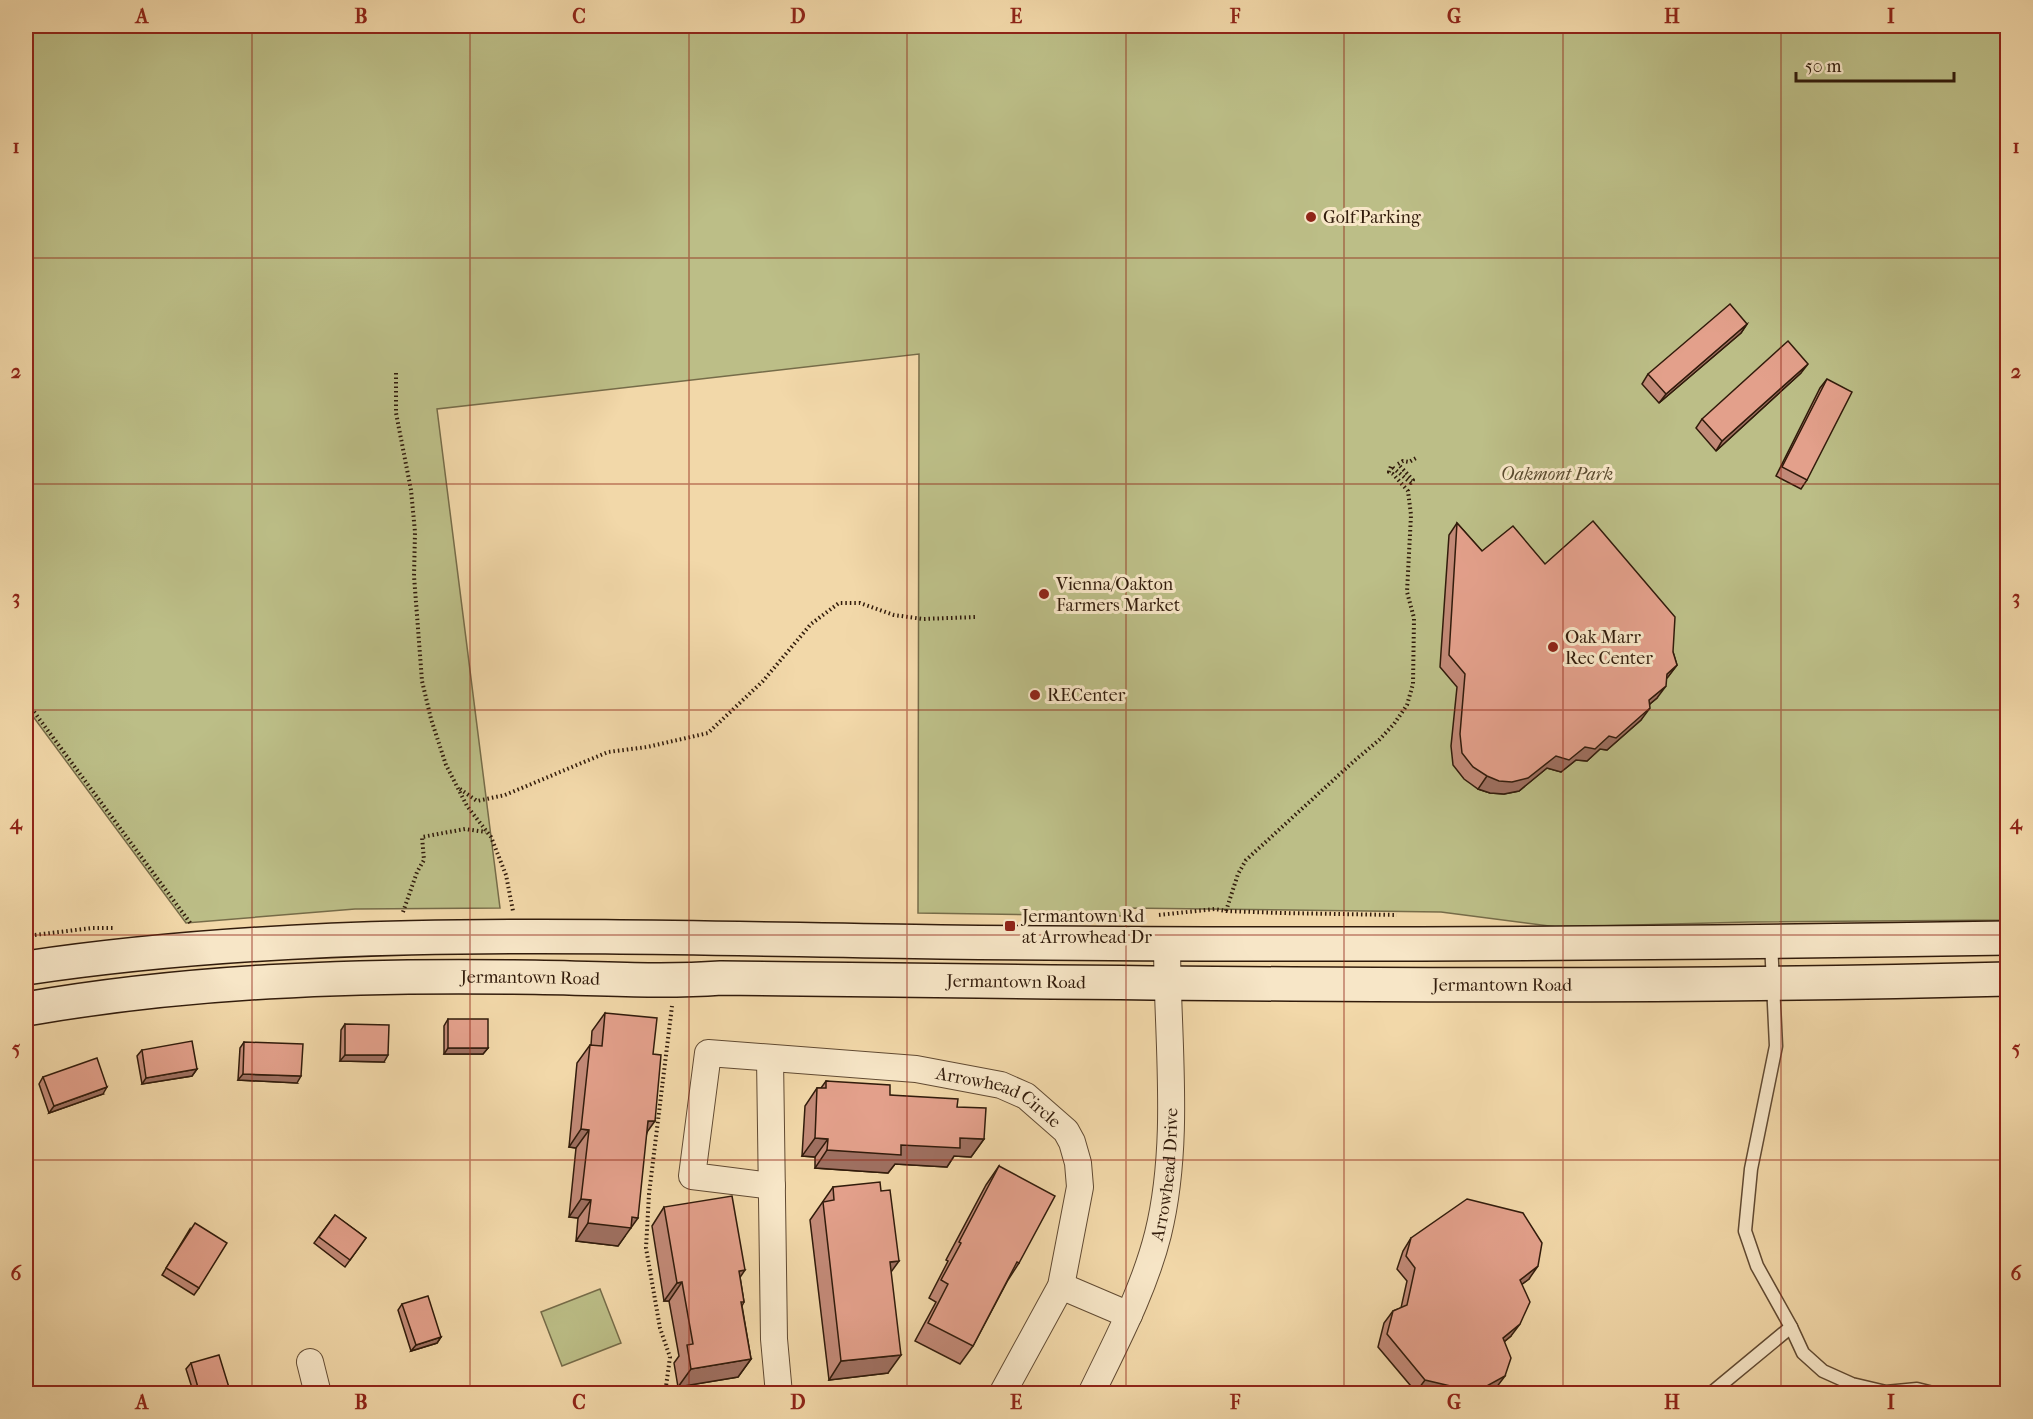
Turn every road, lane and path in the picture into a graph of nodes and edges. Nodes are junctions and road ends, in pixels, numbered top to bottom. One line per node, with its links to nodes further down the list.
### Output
1 (396, 373): 5 (path)
2 (1416, 458): 8 (path)
3 (976, 617): 5 (path)
4 (26, 701): 11 (path)
5 (458, 788): 6 (path)
6 (487, 832): 10 (path); 12 (path)
7 (1215, 909): 9 (path)
8 (1226, 911)
9 (1150, 915)
10 (400, 919)
11 (194, 928)
12 (514, 938): 14 (main road); 16 (main road)
13 (2007, 938): 15 (main road)
14 (1167, 942): 15 (main road); 18 (street, Arrowhead Drive)
15 (1771, 942): 19 (lane)
16 (26, 968)
17 (2007, 979): 19 (main road, Jermantown Road)
18 (1167, 983): 19 (main road, Jermantown Road); 21 (main road, Jermantown Road); 25 (street, Arrowhead Drive)
19 (1772, 984): 26 (lane)
20 (673, 996): 29 (path)
21 (26, 1009)
22 (770, 1059): 23 (street); 23 (street, Arrowhead Circle); 24 (street, Arrowhead Circle)
23 (772, 1186): 30 (street)
24 (1061, 1286): 25 (street); 31 (street, Arrowhead Circle)
25 (1129, 1315): 32 (street, Arrowhead Drive)
26 (1791, 1327): 33 (lane); 34 (lane)
27 (310, 1362): 28 (street)
28 (318, 1394)
29 (666, 1394)
30 (779, 1394)
31 (1002, 1394)
32 (1091, 1394)
33 (1710, 1394)
34 (1937, 1394)

